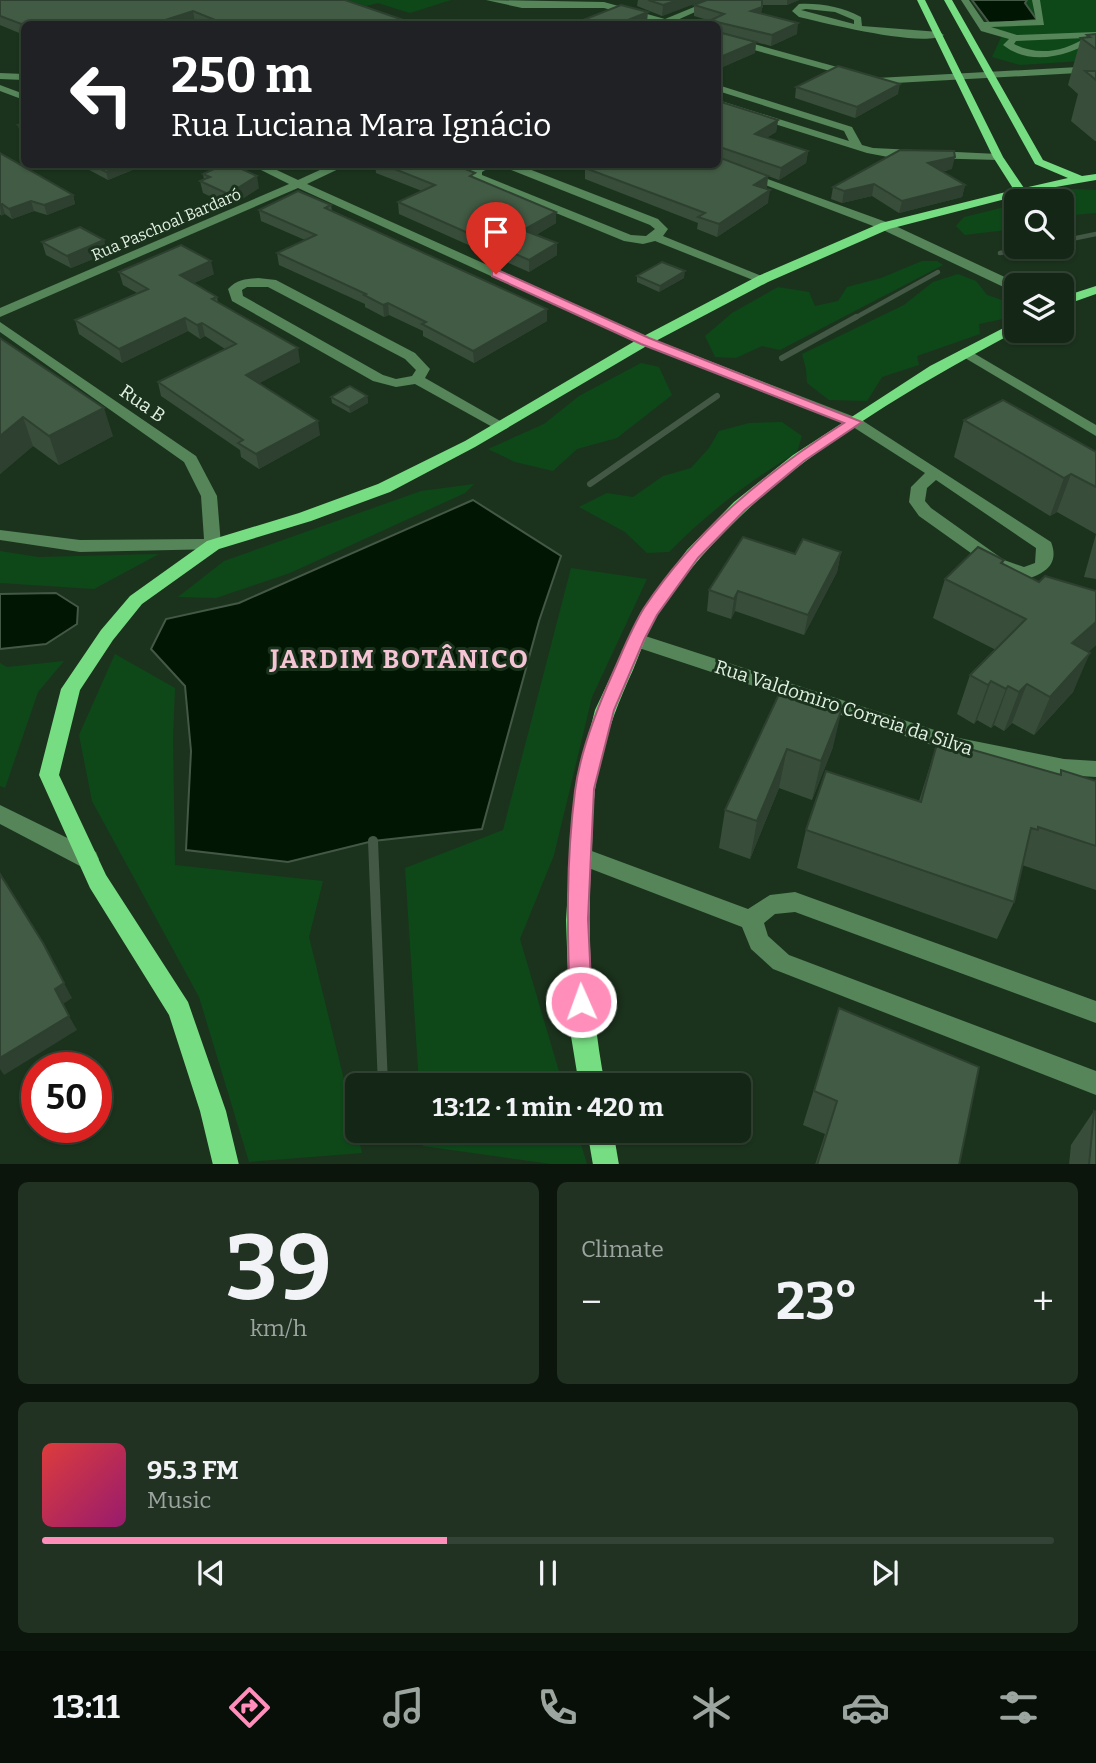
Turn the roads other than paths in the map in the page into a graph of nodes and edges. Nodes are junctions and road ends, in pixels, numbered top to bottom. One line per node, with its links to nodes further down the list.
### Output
1 (489, 0): 7 (street)
2 (718, 0): 9 (street)
3 (921, 0): 12 (main road)
4 (948, 0): 18 (main road)
5 (965, 0): 10 (street)
6 (1036, 0): 10 (street)
7 (566, 2): 8 (street)
8 (657, 21)
9 (673, 21)
10 (981, 25): 15 (street)
11 (858, 29): 11 (street); 12 (street)
12 (939, 35): 20 (main road)
13 (1094, 37): 15 (street); 15 (street)
14 (721, 38): 20 (street)
15 (1017, 38)
16 (1096, 69): 18 (street)
17 (0, 76): 19 (street)
18 (990, 77): 20 (street); 34 (main road)
19 (21, 78)
20 (961, 78): 27 (main road)
21 (21, 80): 22 (street)
22 (4, 89): 24 (street)
23 (721, 89): 26 (street)
24 (21, 97)
25 (721, 104): 26 (street)
26 (858, 147): 27 (street)
27 (998, 158): 36 (main road)
28 (721, 166): 39 (street)
29 (262, 168): 35 (street)
30 (335, 168): 35 (street, Rua Paschoal Bardaró)
31 (480, 168): 40 (street)
32 (515, 168): 40 (street)
33 (1096, 177): 34 (main road)
34 (1081, 179): 37 (main road)
35 (297, 185): 45 (street, Rua Paschoal Bardaró); 48 (street)
36 (1019, 189)
37 (1030, 189)
38 (1004, 195): 39 (main road)
39 (885, 226): 41 (main road); 42 (street)
40 (656, 237): 41 (street)
41 (763, 279): 48 (main road)
42 (1004, 282)
43 (1096, 290): 44 (main road)
44 (1074, 298)
45 (0, 313)
46 (0, 326): 56 (street, Rua B)
47 (1004, 332): 49 (main road)
48 (645, 341): 51 (street); 52 (main road)
49 (965, 352): 51 (main road); 53 (street)
50 (417, 379): 50 (street); 52 (street)
51 (855, 422): 54 (street); 57 (main road)
52 (501, 426): 56 (main road)
53 (1096, 431)
54 (935, 472): 54 (street)
55 (0, 535): 56 (street)
56 (213, 545): 61 (main road)
57 (636, 640): 58 (street, Rua Valdomiro Correia da Silva); 60 (main road)
58 (1096, 768)
59 (0, 814): 61 (street)
60 (581, 856): 62 (street); 64 (main road)
61 (88, 859): 67 (main road)
62 (751, 920): 63 (street); 65 (street)
63 (1096, 1012)
64 (590, 1073)
65 (1096, 1083)
66 (602, 1143): 68 (main road)
67 (226, 1164)
68 (606, 1164)

